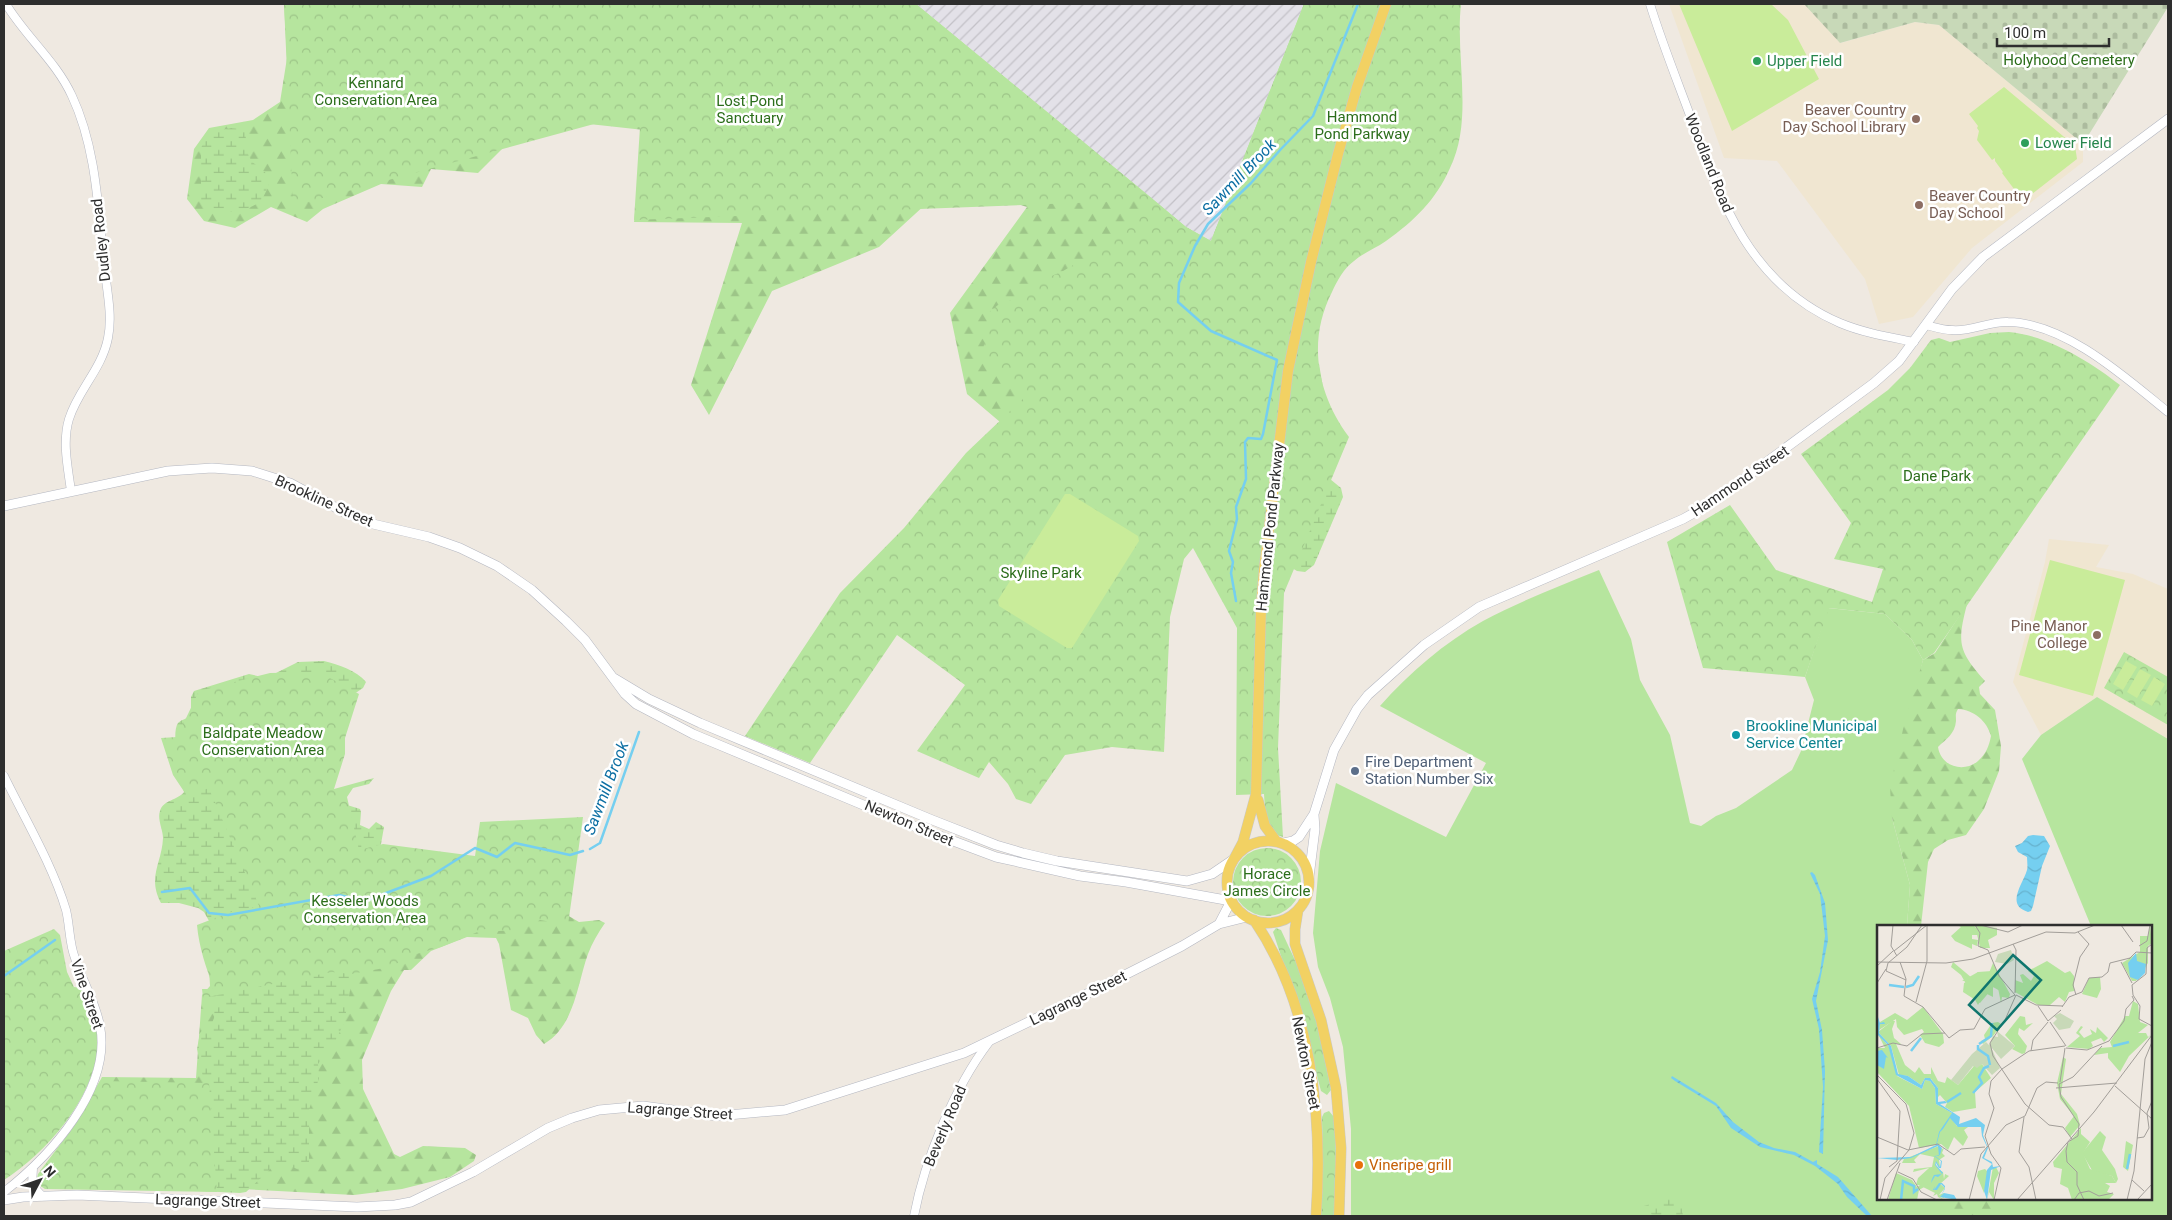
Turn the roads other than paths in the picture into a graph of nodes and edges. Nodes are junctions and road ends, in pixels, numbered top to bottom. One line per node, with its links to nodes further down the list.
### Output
1 (6, 4): 8 (street, Dudley Road)
2 (1386, 4): 13 (main road, Hammond Pond Parkway)
3 (1650, 4): 6 (street, Woodland Road)
4 (2168, 119): 5 (main road, Hammond Street)
5 (1926, 325): 6 (main road, Hammond Street); 7 (street)
6 (1914, 342): 14 (main road, Hammond Street)
7 (2168, 412)
8 (71, 491): 9 (main road, Brookline Street); 10 (main road, Brookline Street)
9 (4, 506)
10 (604, 663): 11 (main road, Newton Street)
11 (614, 678): 16 (main road, Newton Street); 18 (main road, Newton Street)
12 (4, 776): 23 (street, Vine Street)
13 (1256, 794): 15 (main road, Hammond Pond Parkway); 16 (main road, Hammond Pond Parkway)
14 (1314, 814): 15 (main road, Hammond Street); 17 (main road, Hammond Street)
15 (1280, 842): 16 (main road); 17 (main road)
16 (1234, 859): 18 (main road)
17 (1309, 877): 19 (main road)
18 (1232, 901): 20 (main road); 21 (main road, Lagrange Street)
19 (1298, 910): 20 (main road); 29 (main road)
20 (1250, 918): 21 (main road, Lagrange Street); 28 (main road, Newton Street)
21 (1219, 924): 22 (main road, Lagrange Street)
22 (989, 1042): 25 (main road, Lagrange Street); 27 (street, Beverly Road)
23 (33, 1167): 24 (street, Vine Street); 25 (street)
24 (4, 1192)
25 (42, 1196): 26 (main road, Lagrange Street)
26 (4, 1200)
27 (914, 1216)
28 (1316, 1216)
29 (1339, 1216)

